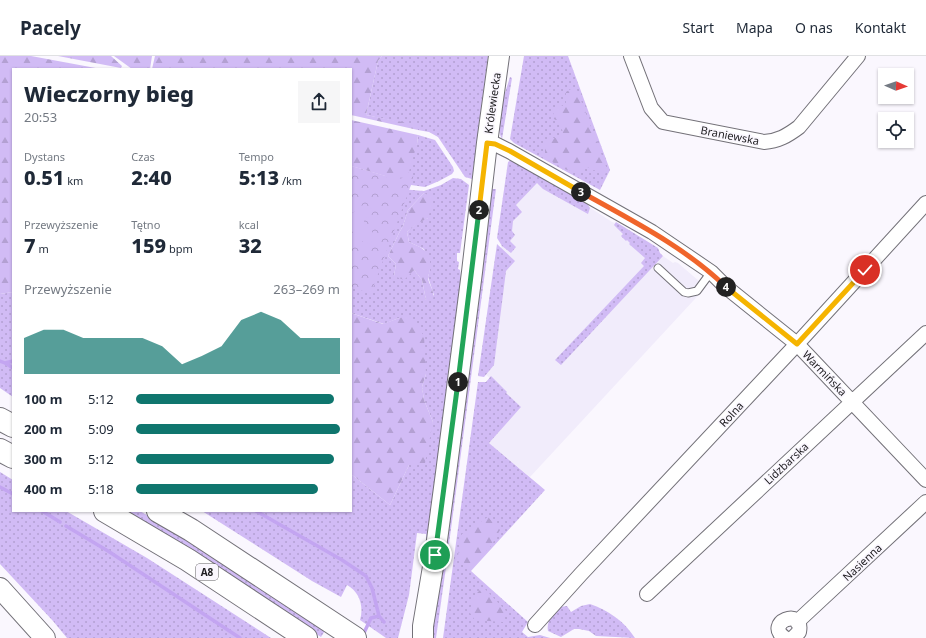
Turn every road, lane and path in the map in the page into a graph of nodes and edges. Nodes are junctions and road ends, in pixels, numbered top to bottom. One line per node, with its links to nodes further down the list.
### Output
1 (499, 56): 4 (street, Królewiecka)
2 (631, 56): 3 (street, Braniewska)
3 (858, 56)
4 (487, 143): 7 (street, Warmińska); 24 (street, Królewiecka)
5 (926, 203): 9 (street, Rolna)
6 (658, 268): 7 (lane)
7 (711, 272): 9 (street, Warmińska)
8 (926, 333): 10 (street, Lidzbarska)
9 (797, 344): 10 (street, Warmińska); 22 (street, Rolna)
10 (852, 402): 15 (street, Warmińska); 20 (street, Lidzbarska)
11 (0, 419): 12 (highway)
12 (12, 425)
13 (0, 450): 14 (highway)
14 (12, 457)
15 (926, 480)
16 (926, 502): 21 (street, Nasienna)
17 (107, 512): 26 (highway, A8)
18 (160, 512): 23 (highway, A8)
19 (0, 588): 25 (street)
20 (647, 594)
21 (797, 622): 27 (street); 28 (street)
22 (535, 625)
23 (348, 633)
24 (422, 634)
25 (45, 638)
26 (306, 638)
27 (785, 638)
28 (793, 638)

